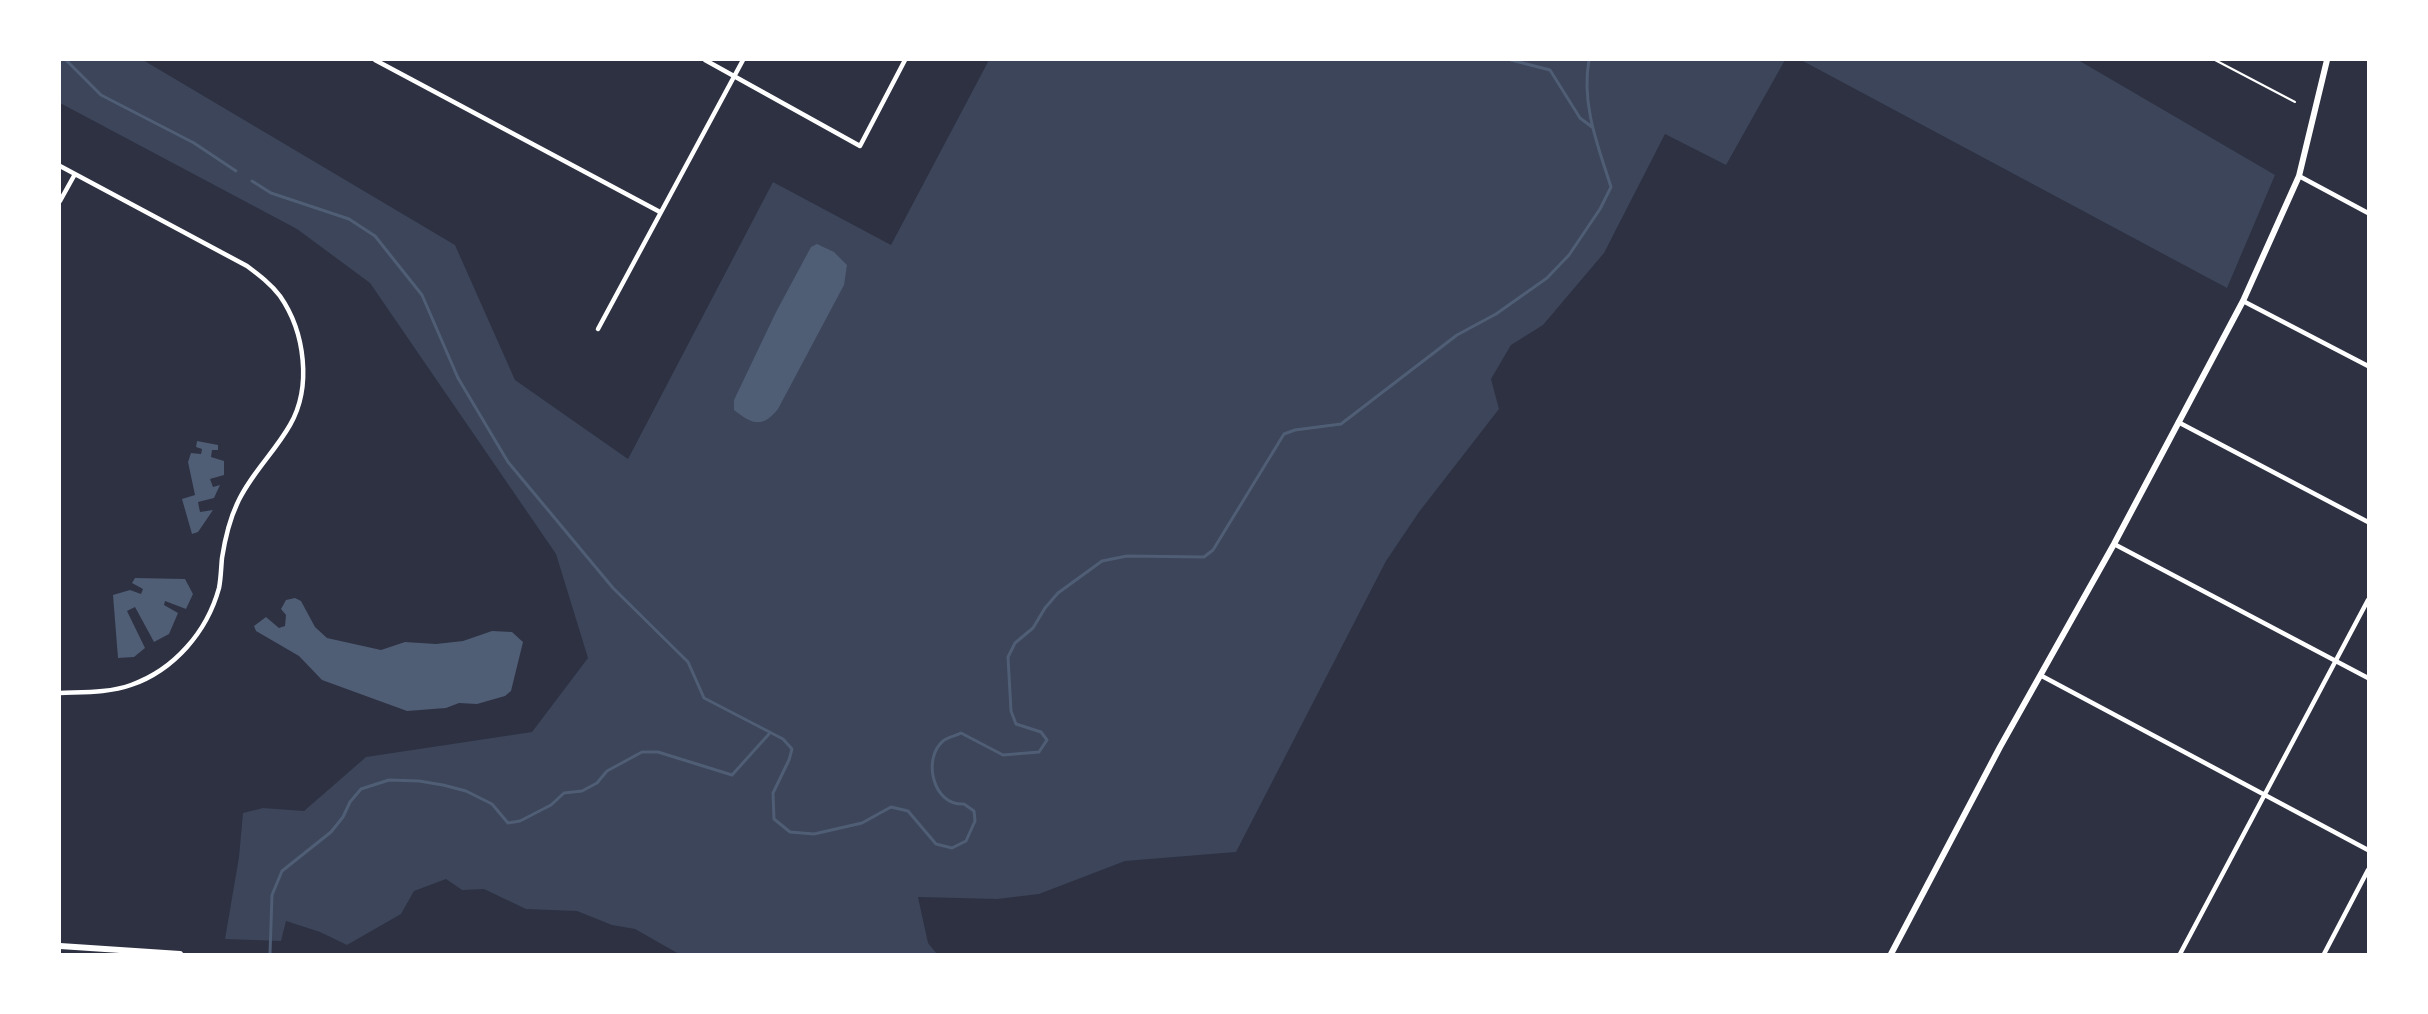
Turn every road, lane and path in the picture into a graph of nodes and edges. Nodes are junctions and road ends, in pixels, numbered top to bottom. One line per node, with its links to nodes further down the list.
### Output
1 (375, 60): 13 (street)
2 (705, 60): 7 (street)
3 (742, 60): 7 (street)
4 (905, 60): 7 (street)
5 (2215, 60): 8 (path)
6 (2326, 60): 11 (main road)
7 (734, 76): 13 (street)
8 (2295, 102)
9 (60, 166): 10 (street)
10 (75, 174): 12 (street); 25 (street)
11 (2298, 176): 14 (street); 15 (main road)
12 (60, 201)
13 (660, 212): 16 (street)
14 (2368, 213)
15 (2243, 301): 17 (street); 18 (main road)
16 (598, 329)
17 (2368, 366)
18 (2178, 422): 19 (street); 20 (main road)
19 (2368, 522)
20 (2114, 544): 22 (street); 23 (main road)
21 (2368, 600): 22 (street)
22 (2336, 661): 24 (street); 26 (street)
23 (2040, 675): 26 (street); 31 (main road)
24 (2368, 678)
25 (60, 694)
26 (2264, 794): 27 (street); 32 (street)
27 (2368, 850)
28 (2368, 870): 33 (street)
29 (60, 946): 30 (main road)
30 (180, 954)
31 (1891, 954)
32 (2180, 954)
33 (2324, 954)

